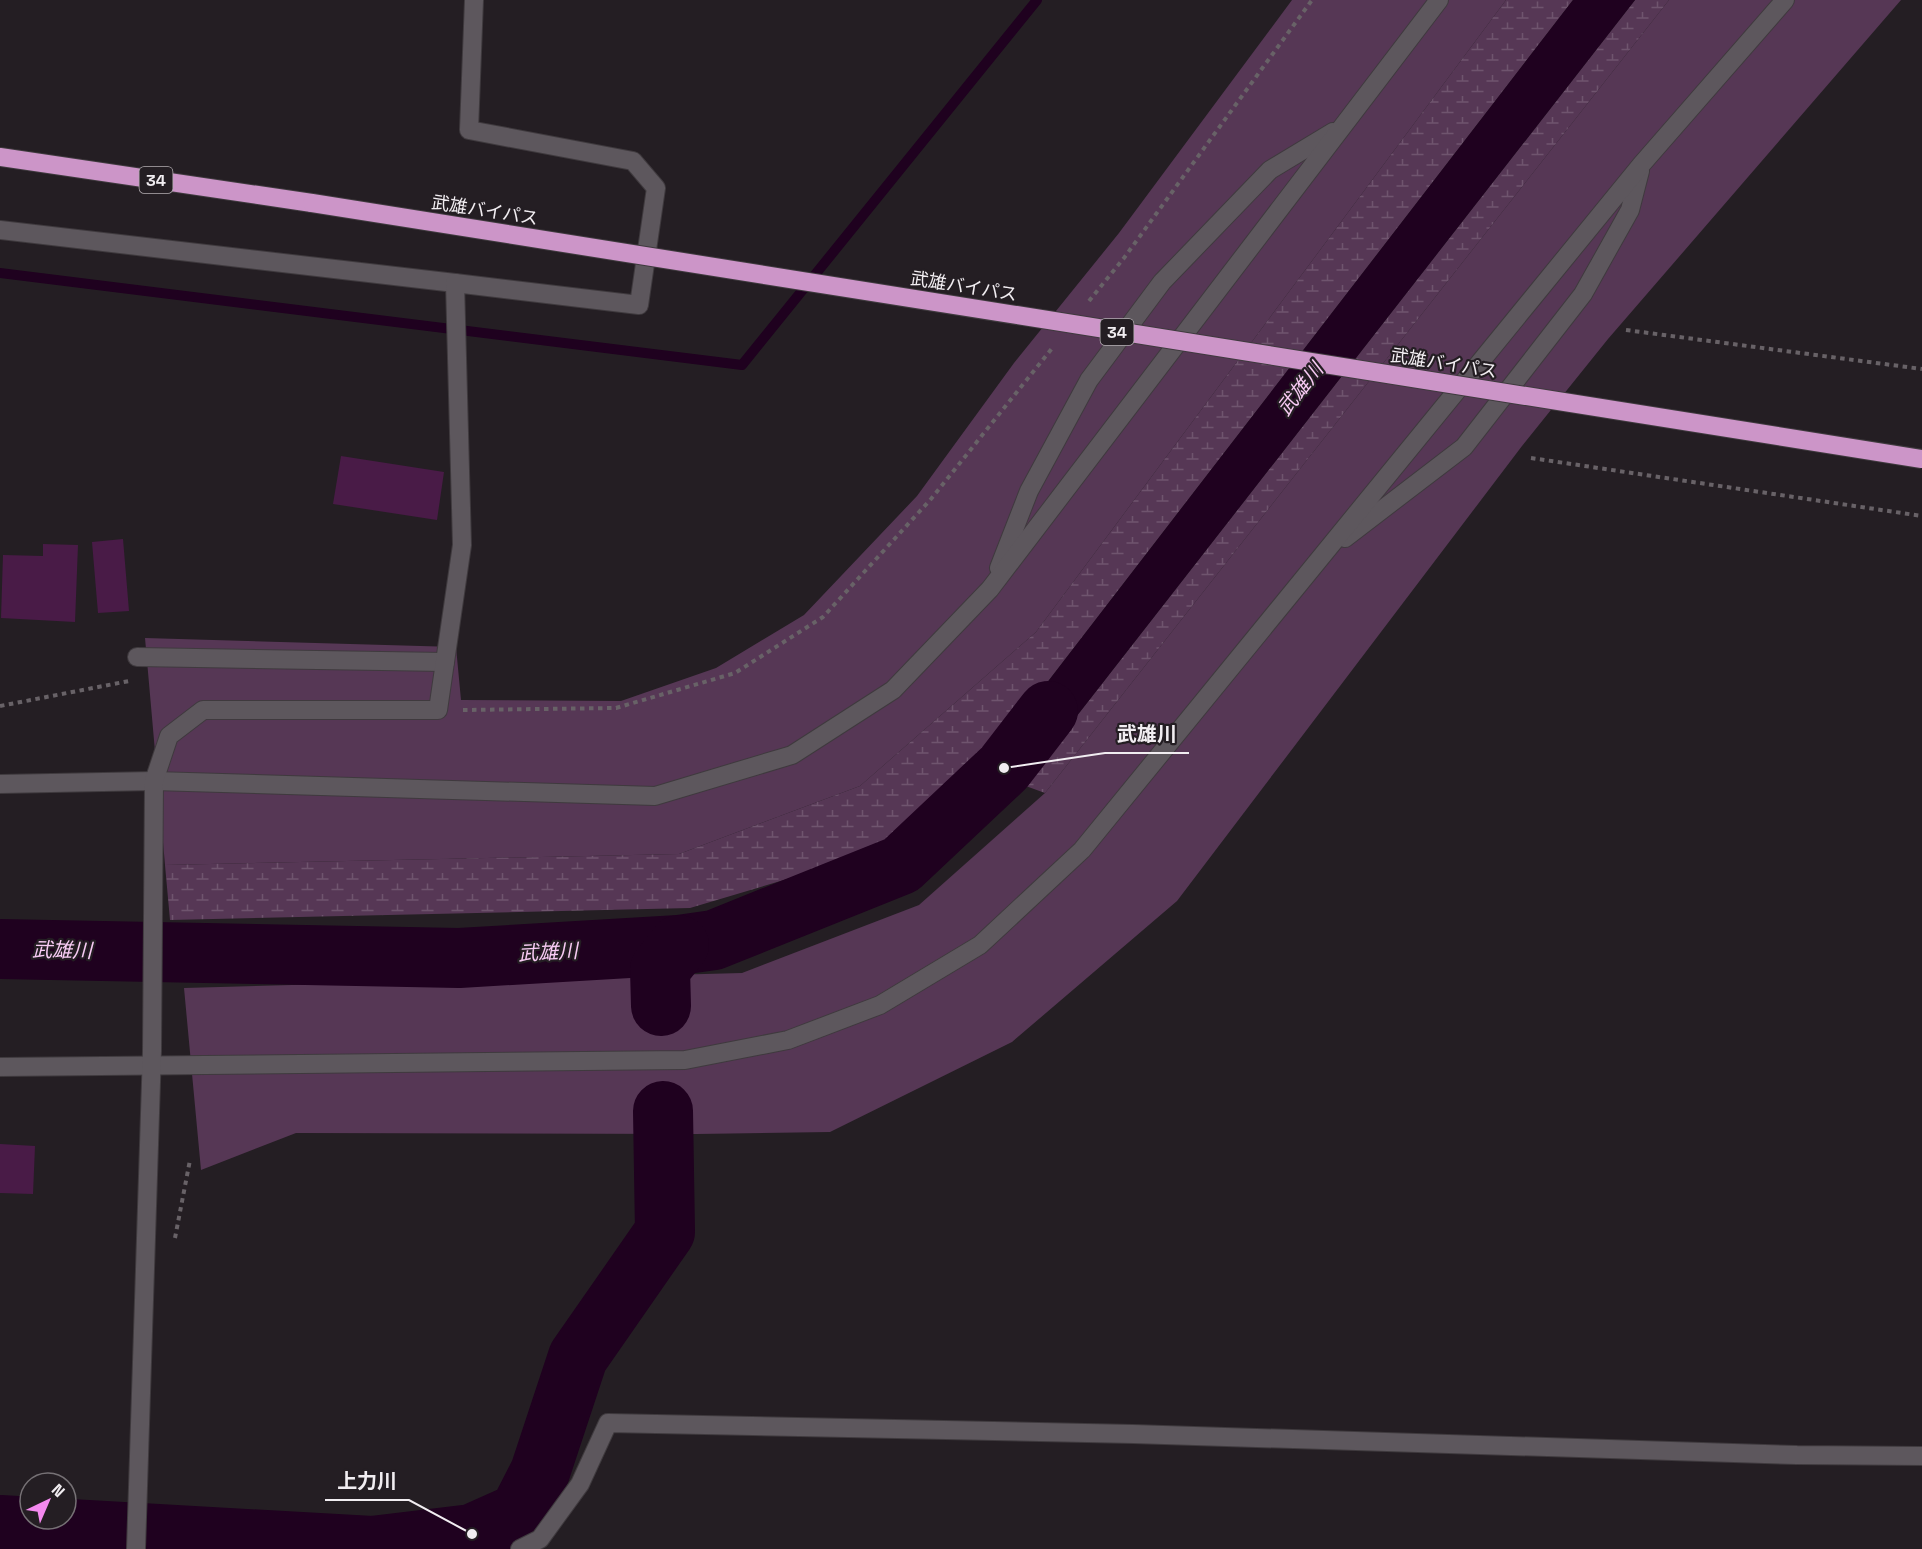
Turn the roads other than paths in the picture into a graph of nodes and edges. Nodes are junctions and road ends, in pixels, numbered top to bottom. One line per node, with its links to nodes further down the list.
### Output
1 (474, 0): 8 (street)
2 (1439, 0): 4 (street)
3 (1785, 0): 6 (street)
4 (1343, 126): 11 (street); 11 (street)
5 (0, 157): 9 (highway, 武雄バイパス / 34, bridge)
6 (1641, 165): 10 (street); 10 (street)
7 (0, 230): 8 (street)
8 (455, 283): 13 (street)
9 (1922, 459)
10 (1327, 551): 16 (street)
11 (990, 589): 14 (street)
12 (137, 657): 13 (street)
13 (445, 662): 14 (street)
14 (154, 781): 15 (street); 16 (street)
15 (0, 784)
16 (151, 1058): 17 (street); 19 (street)
17 (0, 1067)
18 (1922, 1456): 20 (street)
19 (136, 1549)
20 (520, 1549)

